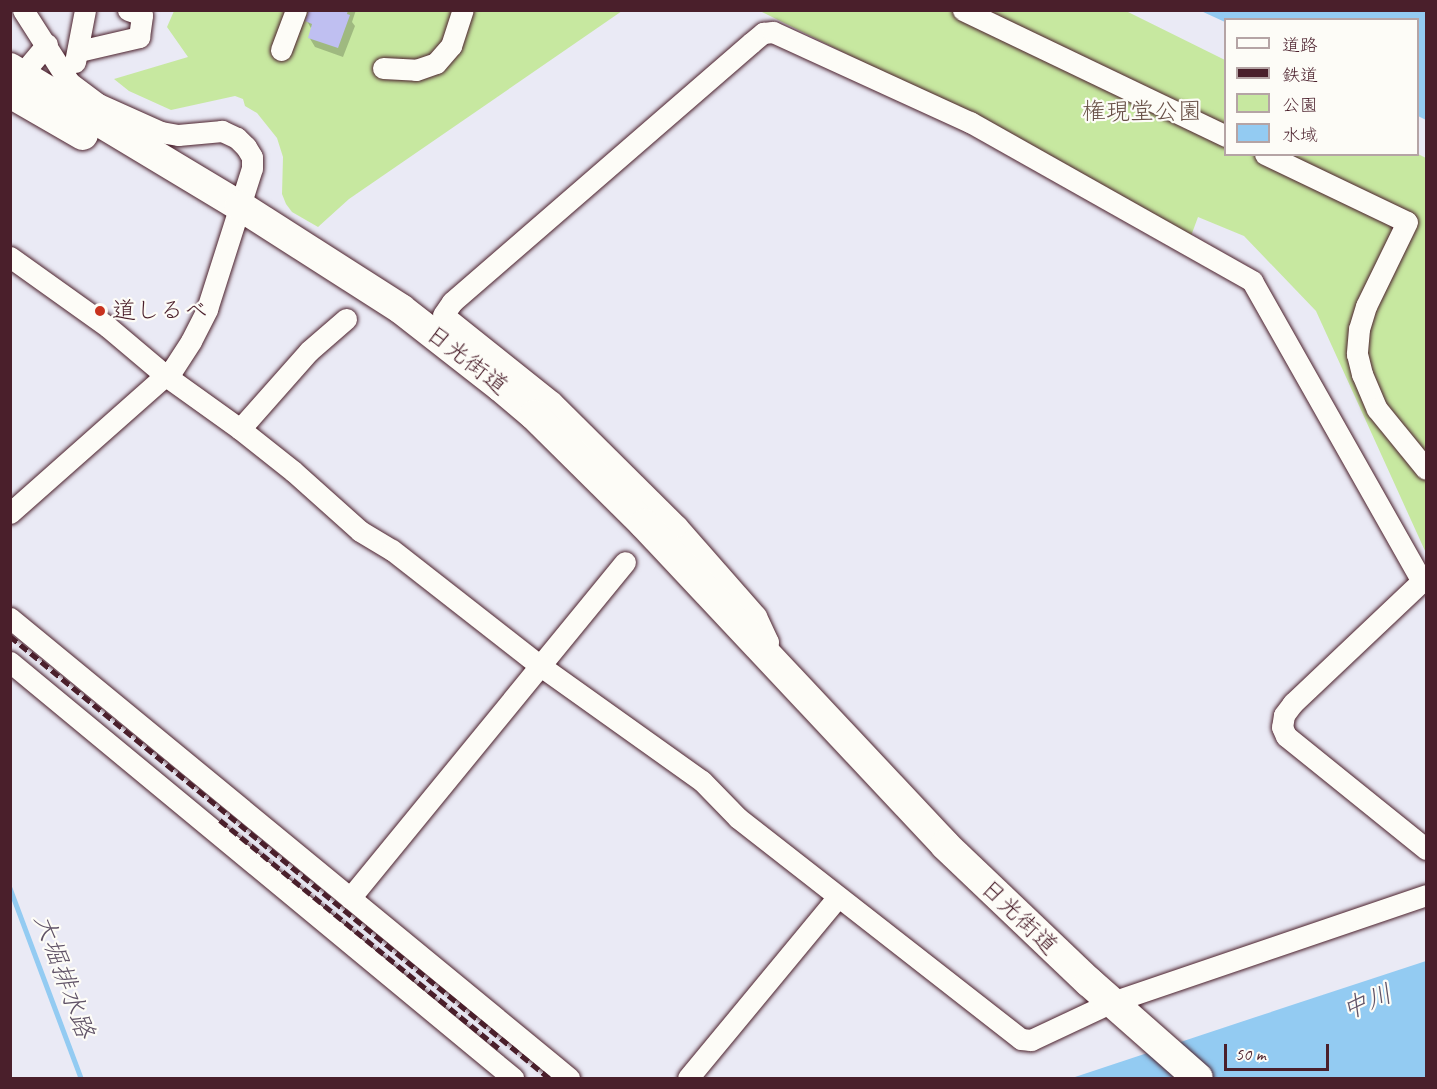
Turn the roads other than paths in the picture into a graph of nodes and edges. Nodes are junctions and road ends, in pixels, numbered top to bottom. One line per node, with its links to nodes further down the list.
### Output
1 (23, 10): 7 (street)
2 (85, 10): 9 (street)
3 (128, 10): 9 (street)
4 (296, 10): 8 (street)
5 (463, 10): 11 (street)
6 (963, 10): 14 (street)
7 (46, 45): 10 (street); 12 (street)
8 (281, 50)
9 (79, 51): 12 (street)
10 (19, 68): 16 (highway, 日光街道)
11 (383, 68)
12 (63, 70): 16 (street)
13 (10, 93): 16 (highway, 日光街道)
14 (1224, 134)
15 (1269, 156): 21 (street)
16 (236, 216): 19 (street); 25 (highway, 日光街道)
17 (10, 256): 19 (street)
18 (346, 319): 20 (street)
19 (166, 376): 20 (street); 22 (street)
20 (240, 429): 27 (street)
21 (1426, 469)
22 (10, 513)
23 (625, 562): 27 (street)
24 (10, 618): 30 (street)
25 (761, 657): 28 (street); 32 (highway, 日光街道)
26 (10, 662): 33 (street)
27 (542, 667): 30 (street); 31 (street)
28 (1426, 849)
29 (1426, 896): 32 (street)
30 (350, 898): 34 (street)
31 (837, 898): 32 (street); 35 (street)
32 (1121, 1010): 36 (highway, 日光街道)
33 (513, 1078)
34 (569, 1078)
35 (688, 1078)
36 (1198, 1078)

